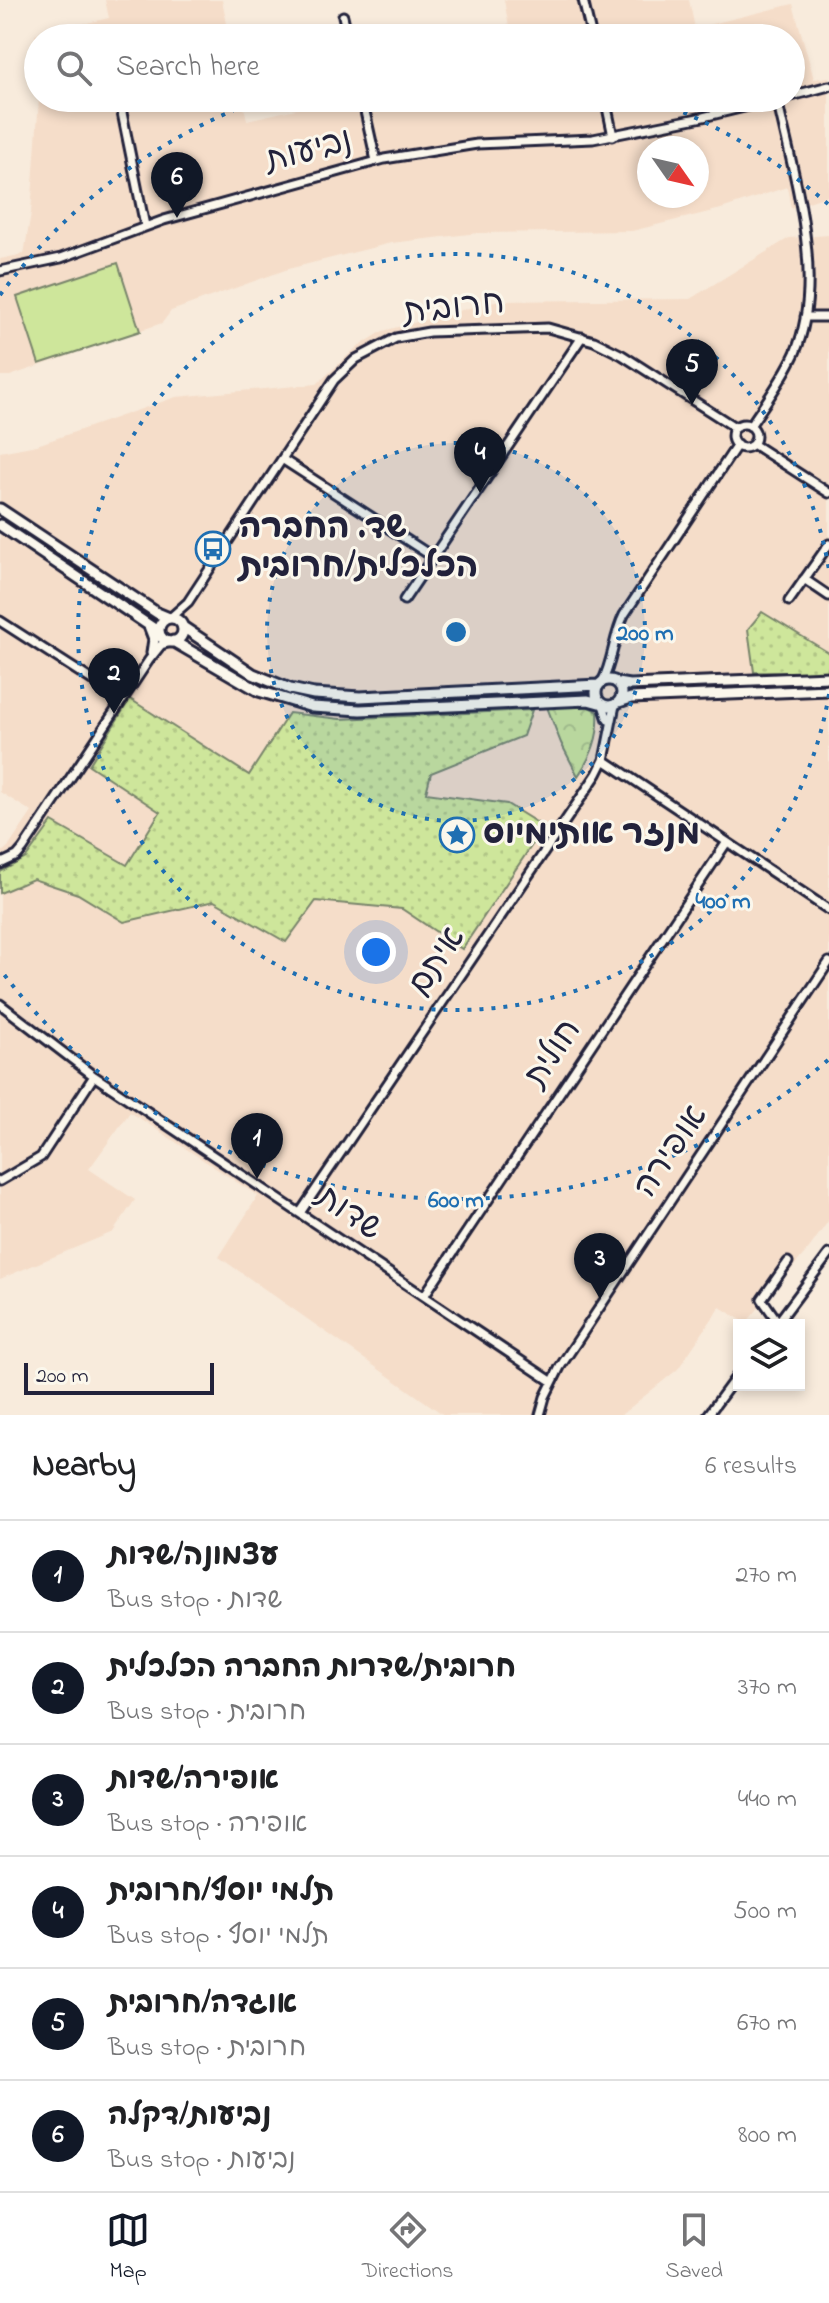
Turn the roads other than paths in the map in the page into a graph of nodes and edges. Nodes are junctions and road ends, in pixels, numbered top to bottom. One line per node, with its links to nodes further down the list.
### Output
1 (583, 0): 4 (street)
2 (343, 16): 3 (street)
3 (345, 24)
4 (589, 24)
5 (829, 86): 6 (street)
6 (805, 92)
7 (122, 112): 14 (street)
8 (365, 112): 13 (street)
9 (608, 112): 12 (street)
10 (721, 112): 12 (street, נביעות)
11 (781, 112): 16 (street)
12 (613, 136): 13 (street, נביעות)
13 (376, 161): 14 (street, נביעות)
14 (145, 226): 15 (street, נביעות)
15 (0, 271)
16 (805, 317): 17 (street); 19 (street)
17 (829, 317)
18 (582, 337): 20 (street, חרובית); 23 (street, חרובית); 28 (street)
19 (750, 426): 20 (street); 21 (street)
20 (736, 428): 22 (street)
21 (753, 444): 22 (street); 24 (street)
22 (737, 445): 42 (street)
23 (282, 459): 28 (street); 33 (street, חרובית)
24 (829, 493)
25 (0, 509): 35 (main road)
26 (0, 525): 34 (main road)
27 (829, 544): 29 (street)
28 (433, 557): 31 (street)
29 (804, 579): 30 (street); 32 (street)
30 (829, 596)
31 (404, 600)
32 (789, 601)
33 (188, 602): 35 (street, חרובית); 37 (street, חרובית)
34 (141, 618): 38 (main road); 40 (main road)
35 (170, 618): 37 (main road); 38 (main road)
36 (0, 621): 44 (street)
37 (182, 626): 39 (main road); 42 (main road)
38 (159, 633): 39 (main road); 40 (street)
39 (172, 642): 40 (street); 46 (main road)
40 (151, 657): 44 (street)
41 (829, 677): 42 (main road)
42 (607, 683): 45 (main road); 46 (main road)
43 (829, 690): 45 (main road)
44 (123, 700): 50 (street)
45 (617, 703): 46 (main road); 47 (street, איתם)
46 (601, 704): 47 (street, איתם)
47 (609, 735): 48 (street, איתם)
48 (604, 760): 49 (street); 56 (street, איתם)
49 (727, 842): 51 (street); 59 (street, חולית)
50 (0, 864)
51 (829, 910)
52 (829, 962): 62 (street, אופירה)
53 (0, 1004): 54 (street, שדות)
54 (94, 1076): 55 (street); 56 (street, שדות)
55 (0, 1181)
56 (300, 1213): 59 (street, שדות)
57 (829, 1254): 61 (street)
58 (788, 1262): 60 (street)
59 (424, 1296): 62 (street, שדות)
60 (774, 1319)
61 (781, 1319)
62 (551, 1381): 64 (street, אופירה)
63 (733, 1381): 65 (street)
64 (540, 1415)
65 (708, 1415)

